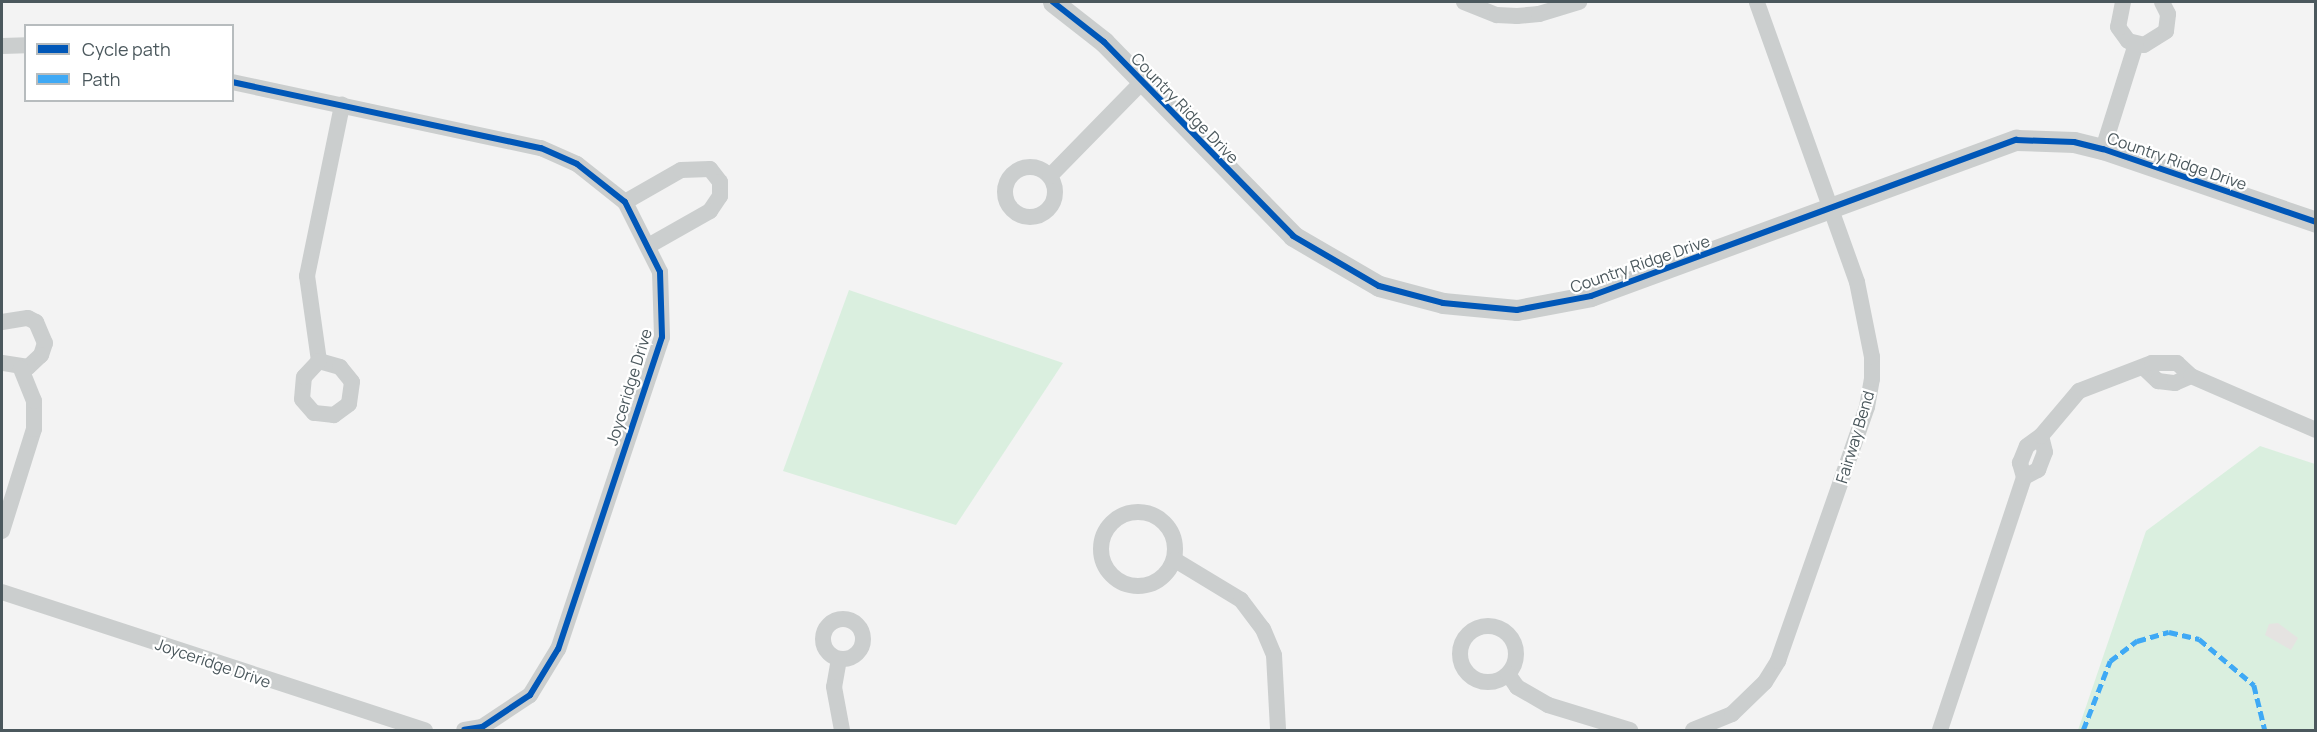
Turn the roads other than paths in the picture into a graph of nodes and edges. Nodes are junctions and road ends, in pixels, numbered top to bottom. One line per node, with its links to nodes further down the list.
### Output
1 (1053, 2): 11 (street, Country Ridge Drive)
2 (1464, 2): 3 (street)
3 (1580, 2)
4 (1757, 2): 16 (street, Fairway Bend)
5 (2122, 2): 7 (street)
6 (2162, 2): 7 (street)
7 (2136, 44): 13 (street)
8 (24, 45): 9 (street)
9 (2, 46)
10 (234, 82): 12 (street, Joyceridge Drive)
11 (1142, 82): 14 (street); 16 (street, Country Ridge Drive)
12 (342, 105): 15 (street, Joyceridge Drive); 20 (street)
13 (2103, 149): 16 (street, Country Ridge Drive); 17 (street, Country Ridge Drive)
14 (1050, 176)
15 (625, 202): 18 (street, Joyceridge Drive); 18 (street)
16 (1831, 209): 34 (street, Fairway Bend)
17 (2316, 222)
18 (650, 245): 30 (street, Joyceridge Drive)
19 (2, 322): 22 (street)
20 (319, 361)
21 (2, 363): 22 (street)
22 (21, 369): 24 (street)
23 (2316, 430): 35 (street)
24 (2, 531)
25 (1175, 560): 25 (street); 32 (street)
26 (2, 592): 29 (street, Joyceridge Drive)
27 (839, 659): 31 (street)
28 (1508, 674): 33 (street)
29 (425, 730)
30 (464, 730)
31 (842, 730)
32 (1278, 730)
33 (1630, 730)
34 (1693, 730)
35 (1940, 730)

